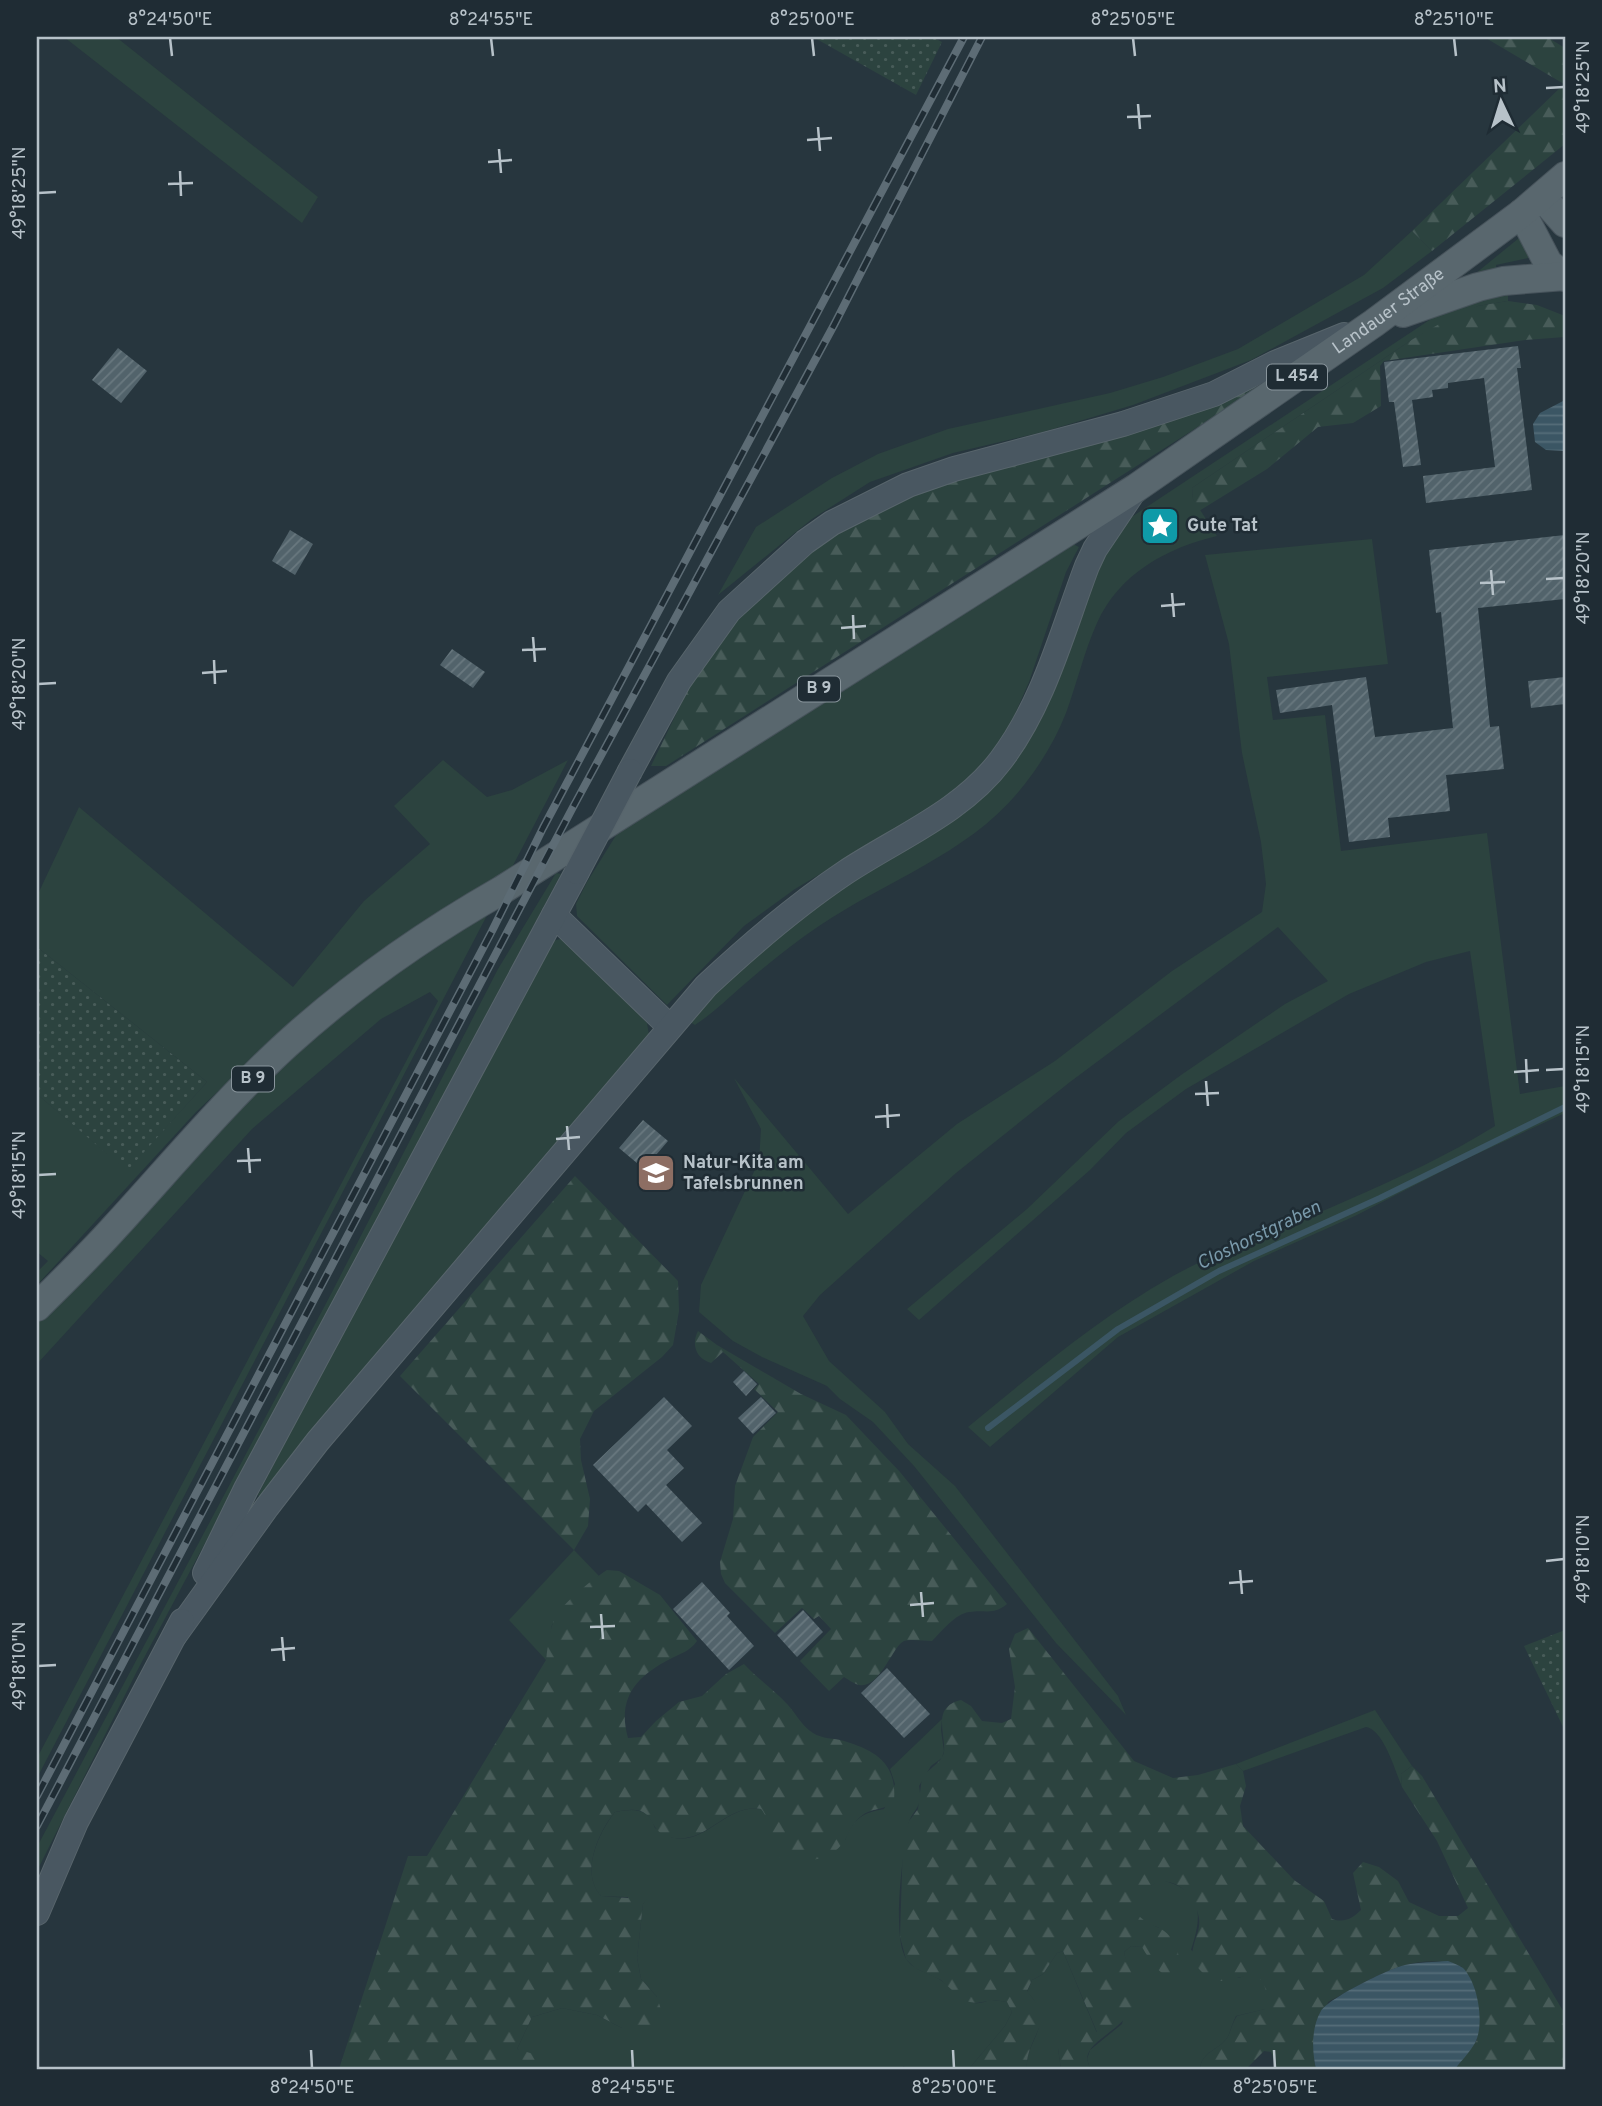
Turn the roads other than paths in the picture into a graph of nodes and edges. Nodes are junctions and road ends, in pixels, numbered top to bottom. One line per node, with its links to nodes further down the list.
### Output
1 (1565, 176): 2 (main road, Landauer Straße / L 454)
2 (1532, 205): 3 (main road); 4 (main road); 5 (main road, Landauer Straße / L 454)
3 (1565, 223)
4 (1565, 276): 5 (main road)
5 (1374, 323): 6 (main road, Landauer Straße / L 454); 7 (main road, bridge)
6 (1136, 488): 8 (main road); 9 (main road, B 9)
7 (554, 915): 8 (main road); 10 (main road)
8 (670, 1027): 10 (main road)
9 (37, 1307)
10 (175, 1635): 11 (main road)
11 (37, 1913)

